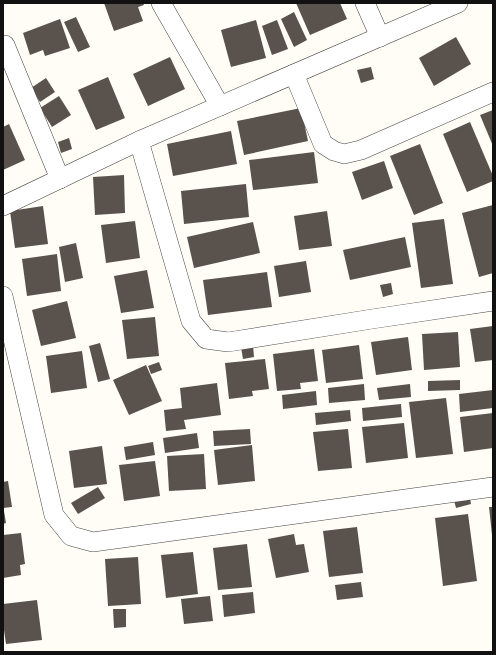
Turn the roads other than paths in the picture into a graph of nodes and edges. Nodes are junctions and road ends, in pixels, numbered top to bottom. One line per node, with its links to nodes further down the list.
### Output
1 (161, 3): 8 (street)
2 (365, 3): 4 (street)
3 (458, 3): 4 (street)
4 (380, 36): 6 (street)
5 (5, 45): 10 (street)
6 (294, 74): 7 (street); 8 (street)
7 (493, 92)
8 (220, 106): 9 (street)
9 (139, 142): 10 (street); 13 (street)
10 (60, 179): 11 (street)
11 (3, 206)
12 (3, 296): 14 (street)
13 (493, 302)
14 (493, 487)

